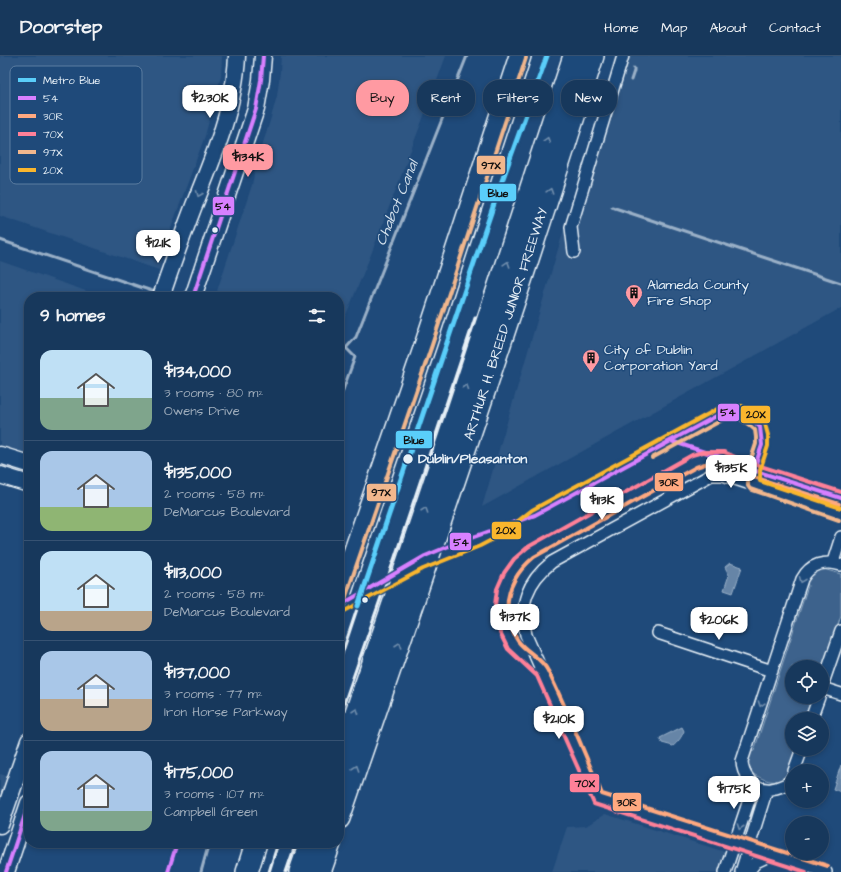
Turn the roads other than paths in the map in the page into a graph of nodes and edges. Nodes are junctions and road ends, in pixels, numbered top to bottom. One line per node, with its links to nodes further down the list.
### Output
1 (237, 56): 8 (street, one-way to 8)
2 (263, 56): 9 (street)
3 (520, 56): 19 (highway)
4 (574, 56): 26 (highway, one-way to 4)
5 (593, 56): 31 (highway, ARTHUR H. BREED JUNIOR FREEWAY, one-way to 5)
6 (622, 56): 7 (street)
7 (574, 252)
8 (163, 292)
9 (195, 292)
10 (0, 455): 11 (street)
11 (24, 462)
12 (711, 474): 15 (street); 16 (street); 34 (street)
13 (0, 475): 14 (street)
14 (24, 482)
15 (841, 498)
16 (841, 514)
17 (841, 537): 18 (street)
18 (837, 564): 23 (street, one-way to 23)
19 (344, 583)
20 (841, 631): 22 (street)
21 (658, 633): 23 (street)
22 (829, 666)
23 (772, 671): 28 (street, one-way to 28)
24 (829, 690): 25 (street)
25 (841, 694)
26 (344, 747)
27 (24, 755): 33 (street)
28 (754, 785): 30 (street); 34 (street, one-way to 34)
29 (785, 785): 30 (street)
30 (767, 790): 35 (street)
31 (344, 804)
32 (24, 818): 40 (street)
33 (0, 825)
34 (735, 842): 35 (street); 44 (street)
35 (748, 846): 39 (street); 45 (street)
36 (254, 848): 41 (highway)
37 (308, 848): 42 (highway)
38 (328, 848): 43 (highway)
39 (773, 854): 46 (street); 47 (street)
40 (6, 872)
41 (246, 872)
42 (300, 872)
43 (320, 872)
44 (725, 872)
45 (740, 872)
46 (748, 872)
47 (826, 872)

